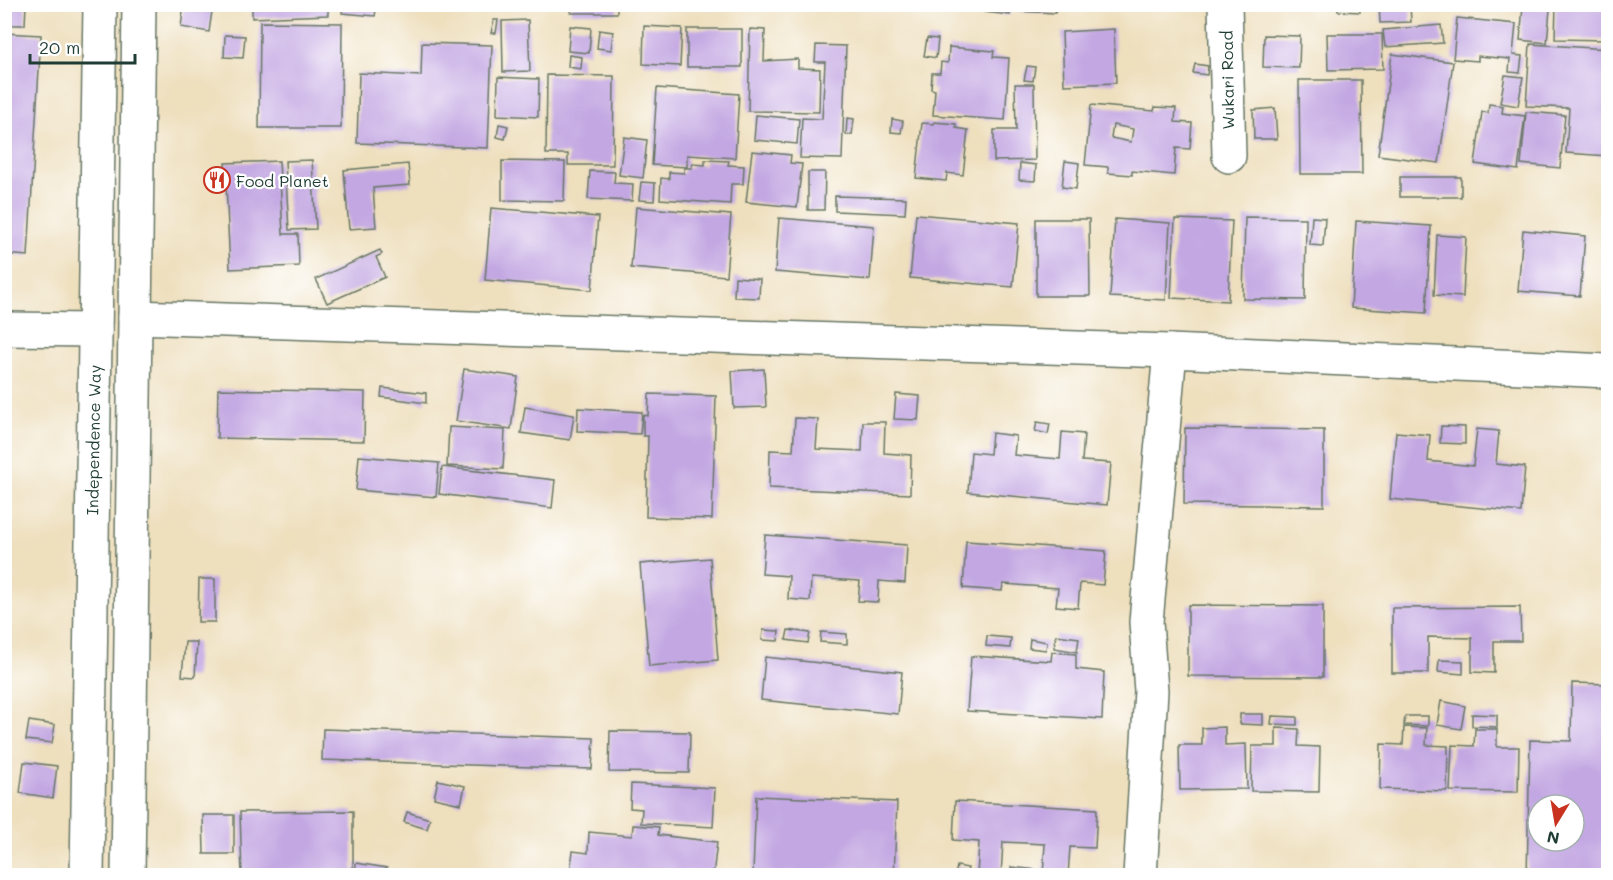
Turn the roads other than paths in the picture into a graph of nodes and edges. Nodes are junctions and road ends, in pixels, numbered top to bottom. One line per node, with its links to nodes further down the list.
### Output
1 (100, 4): 7 (street, Independence Way)
2 (140, 4): 5 (street)
3 (1225, 4): 4 (street, Wukari Road)
4 (1228, 156)
5 (135, 317): 8 (street); 11 (street)
6 (4, 329): 7 (street)
7 (95, 330): 10 (street, Independence Way)
8 (1170, 351): 9 (street); 12 (street)
9 (1608, 371)
10 (87, 876)
11 (128, 876)
12 (1140, 876)

